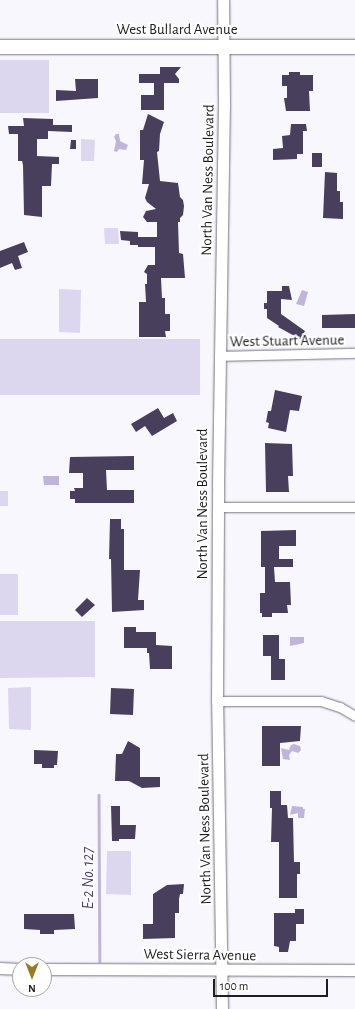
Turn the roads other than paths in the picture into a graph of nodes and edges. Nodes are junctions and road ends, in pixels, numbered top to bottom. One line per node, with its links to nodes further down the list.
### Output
1 (223, 0): 2 (street, North Van Ness Boulevard)
2 (223, 47): 3 (main road, West Bullard Avenue); 4 (main road, West Bullard Avenue); 6 (street, North Van Ness Boulevard)
3 (355, 47)
4 (0, 48)
5 (355, 354): 6 (street, West Stuart Avenue)
6 (220, 356): 7 (street, North Van Ness Boulevard)
7 (218, 507): 8 (street); 9 (street, North Van Ness Boulevard)
8 (355, 507)
9 (217, 701): 10 (street); 15 (street, North Van Ness Boulevard)
10 (355, 716)
11 (0, 968): 12 (street)
12 (12, 969)
13 (52, 969): 15 (street, West Sierra Avenue)
14 (355, 970): 15 (street, West Sierra Avenue)
15 (223, 971): 16 (street, North Van Ness Boulevard)
16 (222, 1009)

